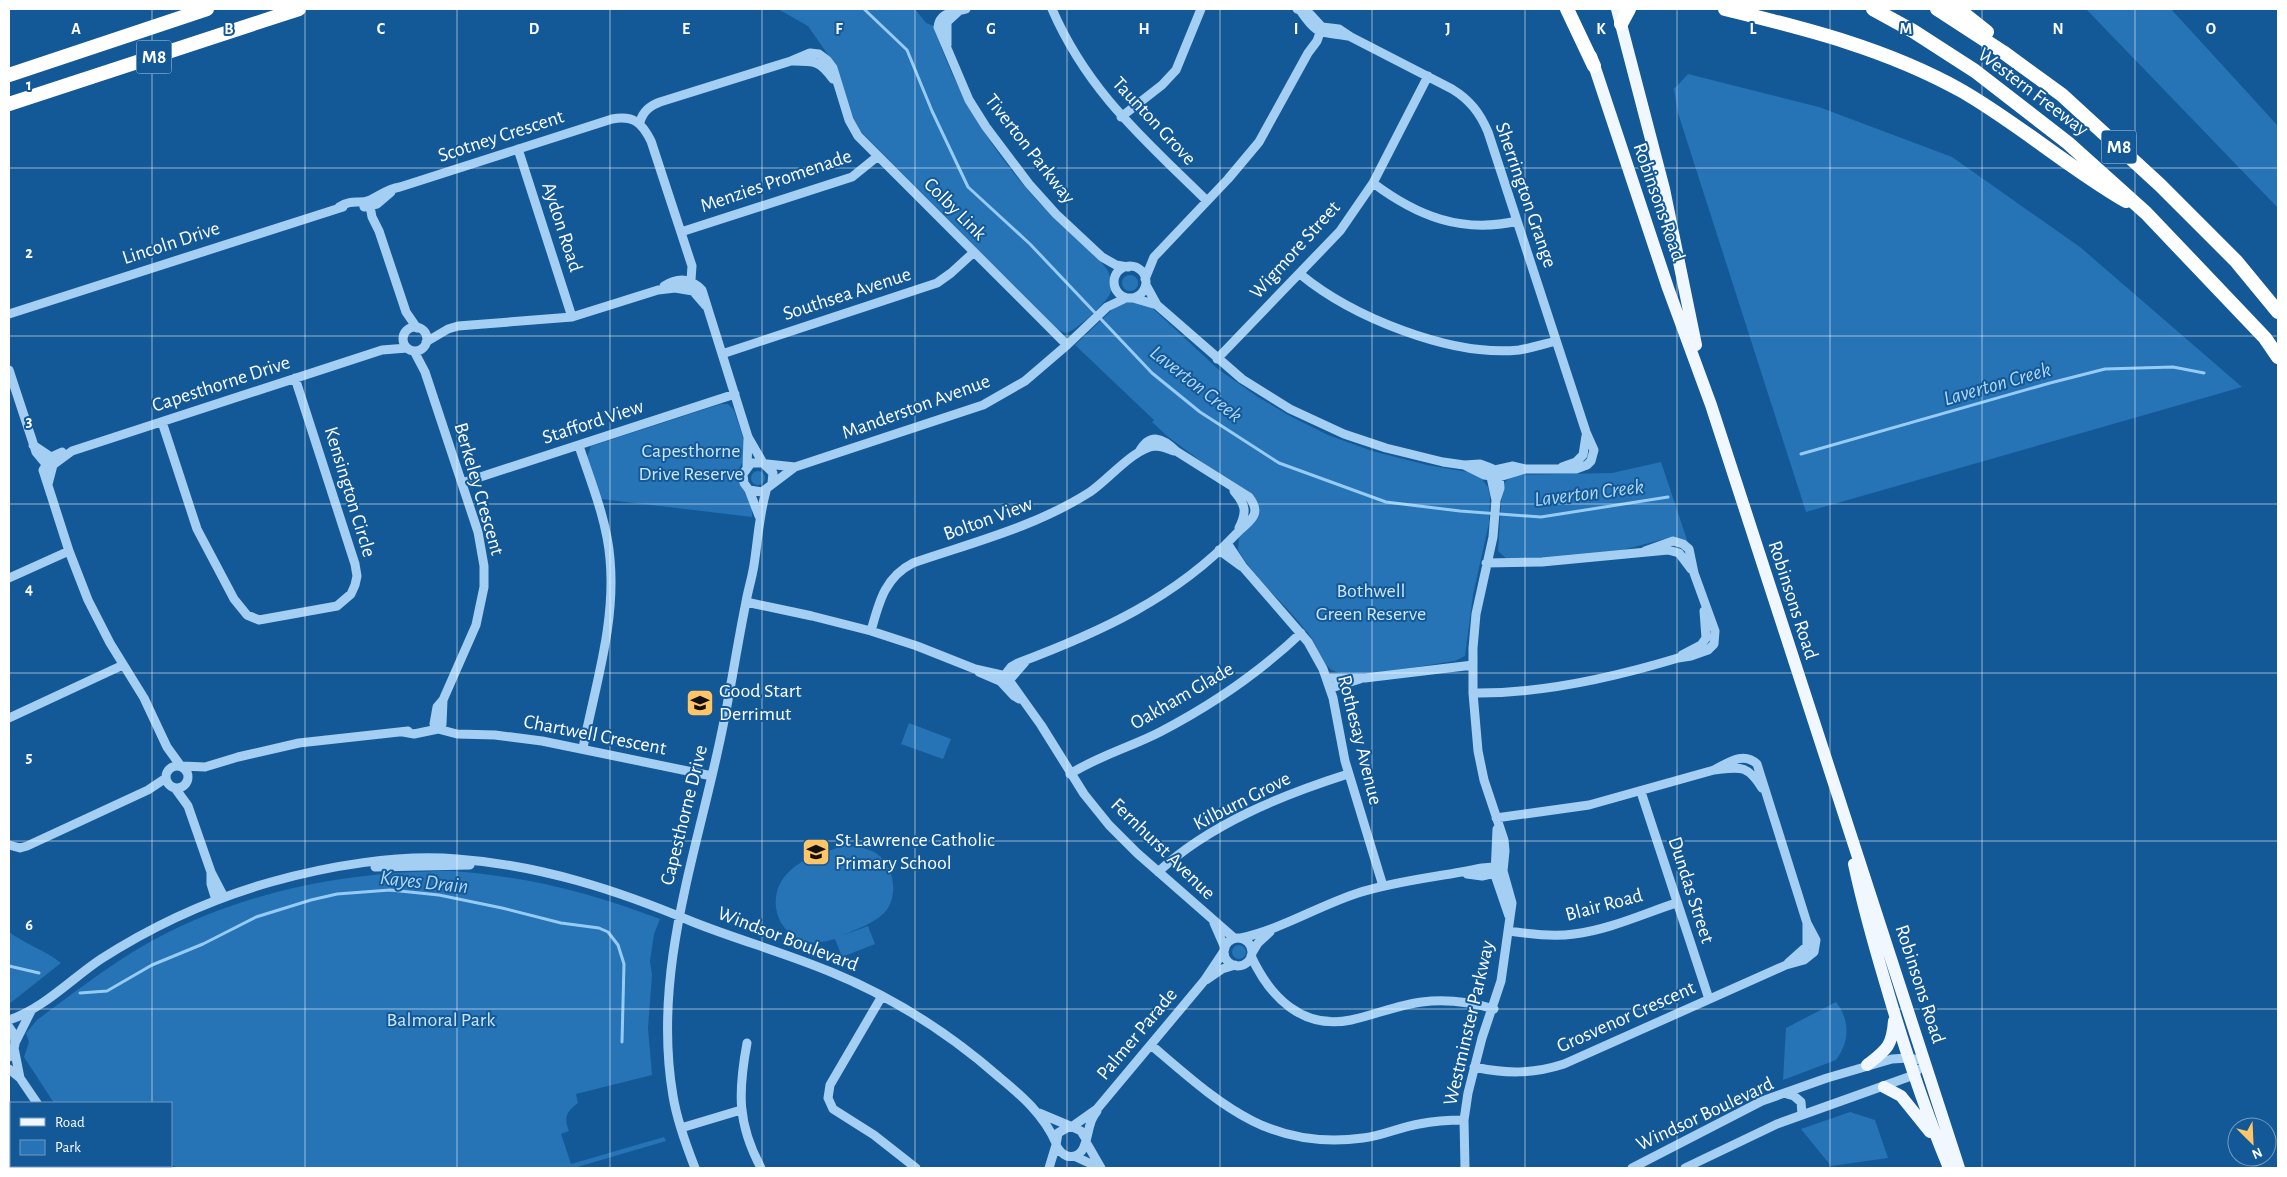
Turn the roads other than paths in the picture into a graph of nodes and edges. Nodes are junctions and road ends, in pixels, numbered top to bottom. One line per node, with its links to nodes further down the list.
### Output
1 (207, 9): 18 (highway, M8)
2 (299, 9): 21 (highway, M8)
3 (1052, 9): 22 (street, Taunton Grove)
4 (1201, 9): 22 (street)
5 (1567, 9): 17 (highway)
6 (1575, 9): 17 (main road, Robinsons Road)
7 (1616, 9): 15 (main road, Robinsons Road)
8 (1629, 9): 15 (highway)
9 (1726, 9): 29 (highway)
10 (1872, 9): 29 (highway, Western Freeway / M8)
11 (1937, 9): 20 (highway, Western Freeway / M8)
12 (1958, 9): 20 (highway)
13 (963, 10): 33 (street, Tiverton Parkway)
14 (1299, 10): 16 (street, Sherrington Grange)
15 (1621, 24): 60 (main road, Robinsons Road)
16 (1320, 30): 19 (street, Sherrington Grange); 27 (street)
17 (1594, 66): 60 (main road, Robinsons Road)
18 (9, 74)
19 (1428, 76): 26 (street, Wigmore Street); 30 (street, Sherrington Grange)
20 (2062, 95): 44 (highway, Western Freeway / M8)
21 (9, 104)
22 (1121, 116): 27 (street, Taunton Grove)
23 (642, 119): 24 (street, Scotney Crescent); 25 (street, Colby Link); 31 (street)
24 (518, 149): 28 (street, Scotney Crescent); 46 (street, Aydon Road)
25 (878, 156): 31 (street, Menzies Promenade); 32 (street, Colby Link)
26 (1373, 183): 30 (street); 36 (street, Wigmore Street)
27 (1207, 201): 34 (street)
28 (370, 204): 43 (street); 45 (street, Lincoln Drive)
29 (2146, 213): 55 (highway, Western Freeway / M8)
30 (1517, 221): 50 (street, Sherrington Grange)
31 (681, 232): 38 (street)
32 (974, 253): 51 (street, Colby Link); 54 (street, Southsea Avenue)
33 (1102, 257): 35 (street, Tiverton Parkway); 39 (street, Tiverton Parkway)
34 (1154, 257): 35 (street); 37 (street)
35 (1131, 267): 37 (street); 39 (street)
36 (1300, 274): 50 (street); 56 (street, Wigmore Street)
37 (1146, 282): 40 (street); 41 (street)
38 (688, 283): 46 (street, Capesthorne Drive); 54 (street)
39 (1115, 283): 40 (street); 42 (street, Manderston Avenue)
40 (1130, 298): 41 (street); 42 (street, Manderston Avenue)
41 (1157, 305): 56 (street)
42 (1107, 307): 51 (street, Manderston Avenue)
43 (406, 312): 47 (street); 49 (street)
44 (2278, 312)
45 (11, 315)
46 (572, 317): 48 (street, Capesthorne Drive)
47 (419, 329): 48 (street, Capesthorne Drive); 49 (street, Capesthorne Drive); 52 (street)
48 (448, 329): 52 (street, Capesthorne Drive)
49 (404, 335): 52 (street); 53 (street, Capesthorne Drive)
50 (1556, 341): 62 (street, Sherrington Grange)
51 (1067, 345): 70 (street, Manderston Avenue)
52 (417, 347): 53 (street, Capesthorne Drive); 73 (street, Berkeley Crescent)
53 (382, 350): 58 (street, Capesthorne Drive)
54 (722, 354): 59 (street)
55 (2278, 357)
56 (1217, 358): 72 (street)
57 (9, 370): 67 (street)
58 (295, 378): 61 (street, Capesthorne Drive); 61 (street, Kensington Circle)
59 (735, 394): 63 (street); 64 (street, Stafford View)
60 (1711, 405): 109 (main road, Robinsons Road)
61 (162, 422): 67 (street, Capesthorne Drive)
62 (1586, 432): 65 (street); 66 (street, Sherrington Grange)
63 (748, 437): 68 (street); 69 (street)
64 (579, 446): 73 (street, Stafford View); 97 (street)
65 (1583, 455): 66 (street); 71 (street)
66 (1591, 461): 71 (street)
67 (50, 462): 80 (street)
68 (765, 464): 69 (street); 70 (street); 74 (street)
69 (748, 466): 75 (street)
70 (795, 467): 74 (street, Manderston Avenue)
71 (1559, 468): 72 (street)
72 (1495, 475): 81 (street, Westminster Parkway)
73 (462, 483): 95 (street, Berkeley Crescent)
74 (772, 483): 76 (street)
75 (749, 490): 76 (street); 77 (street, Capesthorne Drive)
76 (766, 491): 77 (street, Capesthorne Drive)
77 (759, 516): 84 (street, Capesthorne Drive)
78 (1227, 542): 79 (street); 82 (street, Rothesay Avenue); 85 (street, Bolton View)
79 (1220, 550): 82 (street, Rothesay Avenue); 91 (street)
80 (69, 551): 83 (street); 87 (street)
81 (1486, 563): 88 (street, Westminster Parkway); 93 (street)
82 (1243, 567): 86 (street, Rothesay Avenue)
83 (9, 578)
84 (746, 602): 85 (street); 103 (street, Capesthorne Drive)
85 (870, 631): 91 (street)
86 (1301, 633): 89 (street, Rothesay Avenue); 101 (street, Oakham Glade)
87 (123, 665): 94 (street); 96 (street)
88 (1473, 665): 90 (street); 93 (street, Westminster Parkway)
89 (1328, 678): 90 (street); 92 (street, Rothesay Avenue)
90 (1365, 678): 92 (street)
91 (1005, 680): 101 (street, Fernhurst Avenue)
92 (1331, 688): 102 (street, Rothesay Avenue)
93 (1473, 693): 110 (street, Westminster Parkway)
94 (9, 718)
95 (438, 726): 97 (street, Chartwell Crescent); 99 (street)
96 (167, 747): 98 (street); 100 (street)
97 (583, 748): 103 (street, Chartwell Crescent)
98 (181, 766): 99 (street); 100 (street); 104 (street)
99 (205, 767): 104 (street)
100 (167, 774): 105 (street); 106 (street)
101 (1070, 774): 113 (street, Fernhurst Avenue)
102 (1348, 774): 113 (street, Kilburn Grove); 114 (street, Rothesay Avenue)
103 (712, 776): 117 (street, Capesthorne Drive)
104 (188, 780): 105 (street); 108 (street)
105 (174, 788): 106 (street); 108 (street)
106 (148, 790): 111 (street)
107 (1641, 792): 110 (street, Grosvenor Crescent); 116 (street, Dundas Street); 128 (street, Grosvenor Crescent)
108 (188, 806): 115 (street)
109 (1842, 806): 131 (main road, Robinsons Road); 139 (main road, Robinsons Road)
110 (1496, 818): 112 (street, Westminster Parkway)
111 (10, 849)
112 (1497, 871): 114 (street); 120 (street, Westminster Parkway)
113 (1158, 872): 118 (street, Fernhurst Avenue)
114 (1383, 886): 119 (street)
115 (220, 899): 117 (street, Windsor Boulevard); 130 (street, Windsor Boulevard)
116 (1676, 903): 120 (street, Blair Road); 128 (street, Dundas Street)
117 (680, 915): 127 (street, Windsor Boulevard); 154 (street, Capesthorne Drive)
118 (1214, 923): 121 (street, Fernhurst Avenue); 122 (street, Fernhurst Avenue)
119 (1272, 930): 121 (street); 123 (street)
120 (1509, 931): 129 (street, Westminster Parkway)
121 (1238, 938): 122 (street); 123 (street)
122 (1225, 950): 124 (street); 126 (street, Palmer Parade)
123 (1252, 954): 124 (street); 125 (street)
124 (1236, 965): 125 (street); 126 (street, Palmer Parade)
125 (1263, 980): 129 (street)
126 (1204, 981): 135 (street, Palmer Parade)
127 (882, 996): 150 (street, Windsor Boulevard); 161 (street)
128 (1709, 1000): 141 (street, Grosvenor Crescent)
129 (1494, 1008): 141 (street, Westminster Parkway)
130 (31, 1012): 132 (street, Windsor Boulevard); 136 (street, Windsor Boulevard)
131 (1895, 1017): 138 (main road, Robinsons Road); 140 (main road)
132 (9, 1020)
133 (9, 1027): 136 (street)
134 (747, 1043): 149 (street)
135 (1151, 1045): 148 (street, Palmer Parade); 152 (street)
136 (15, 1046): 137 (street, Windsor Boulevard); 144 (street)
137 (9, 1057)
138 (1908, 1058): 139 (street, Robinsons Road); 140 (street, Windsor Boulevard); 143 (main road, Robinsons Road)
139 (1925, 1061): 143 (street); 168 (main road, Robinsons Road)
140 (1867, 1065): 146 (street, Windsor Boulevard)
141 (1474, 1067): 152 (street, Westminster Parkway)
142 (9, 1069): 144 (street)
143 (1914, 1075): 145 (street, Windsor Boulevard); 156 (main road, Robinsons Road)
144 (20, 1078): 147 (street)
145 (1884, 1087): 151 (street, Windsor Boulevard); 156 (main road)
146 (1786, 1094): 151 (street); 165 (street, Windsor Boulevard)
147 (36, 1102)
148 (1097, 1109): 153 (street, Palmer Parade); 155 (street, Palmer Parade)
149 (741, 1110): 154 (street); 160 (street)
150 (1038, 1113): 153 (street, Windsor Boulevard); 157 (street, Windsor Boulevard)
151 (1802, 1114): 166 (street, Windsor Boulevard)
152 (1464, 1120): 164 (street, Westminster Parkway)
153 (1072, 1126): 155 (street); 157 (street)
154 (681, 1128): 159 (street, Capesthorne Drive)
155 (1086, 1140): 158 (street); 163 (street)
156 (1938, 1142): 167 (main road, Robinsons Road)
157 (1056, 1144): 158 (street); 162 (street)
158 (1072, 1156): 162 (street); 163 (street)
159 (695, 1168)
160 (761, 1168)
161 (916, 1168)
162 (1050, 1168)
163 (1101, 1168)
164 (1465, 1168)
165 (1632, 1168)
166 (1685, 1168)
167 (1949, 1168)
168 (1959, 1168)

